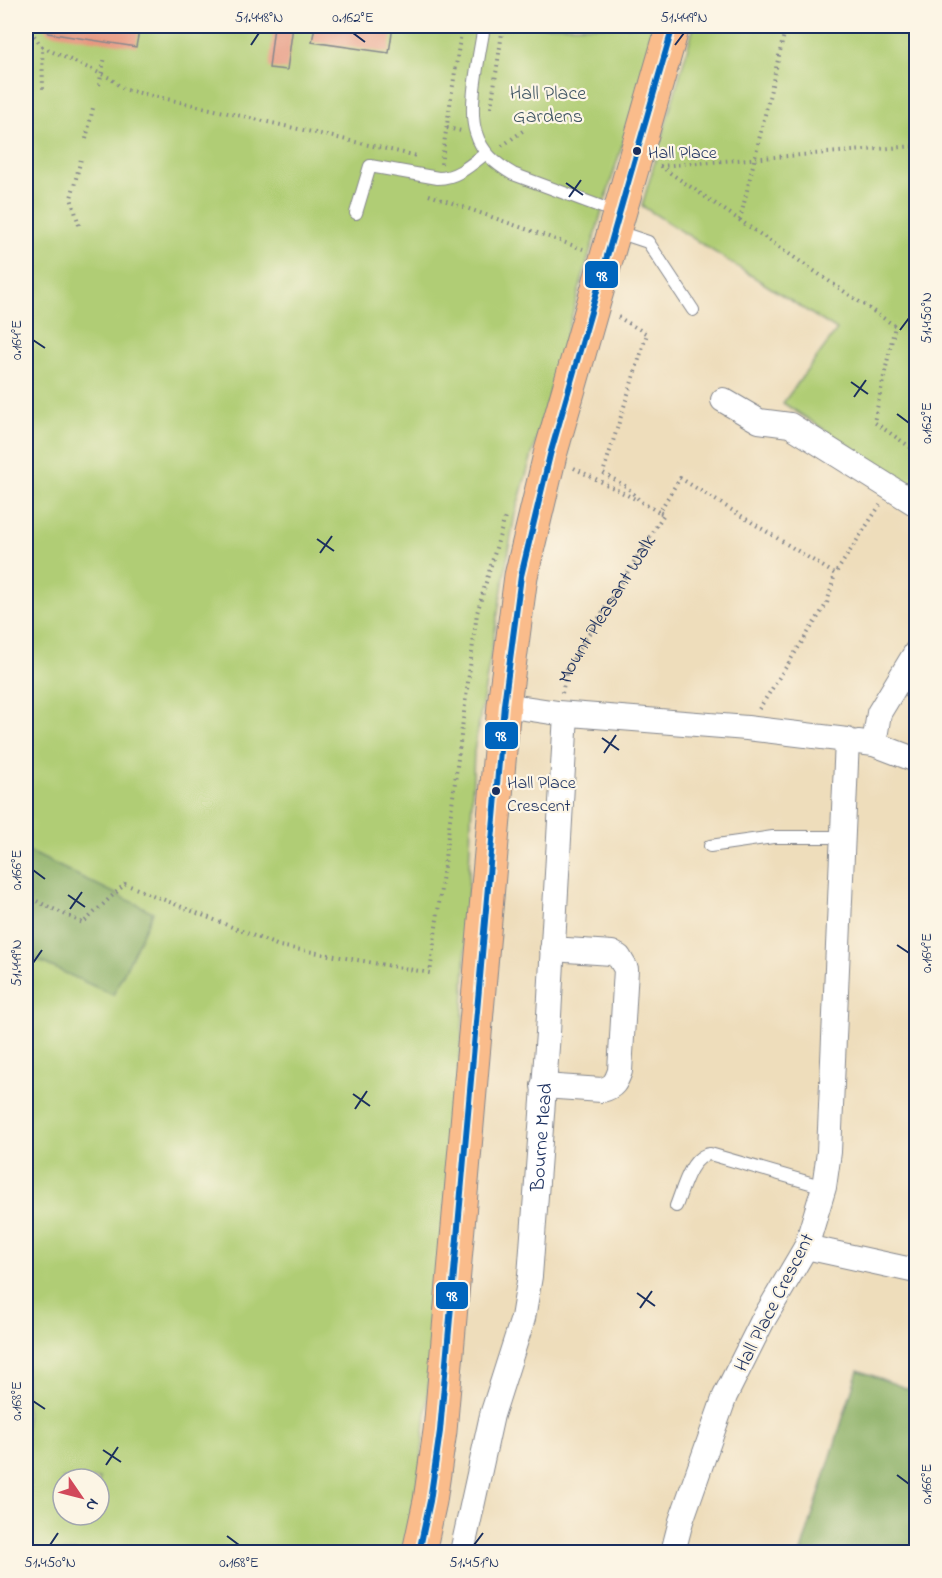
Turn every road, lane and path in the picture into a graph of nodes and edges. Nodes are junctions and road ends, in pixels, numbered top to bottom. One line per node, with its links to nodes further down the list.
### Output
1 (27, 26): 7 (path); 9 (path)
2 (462, 26): 15 (path)
3 (484, 26): 21 (lane)
4 (503, 26): 14 (path)
5 (673, 26): 27 (main road)
6 (786, 26): 25 (path)
7 (42, 47): 10 (path); 12 (path)
8 (105, 57): 10 (path)
9 (26, 59)
10 (101, 74): 11 (path); 22 (path)
11 (99, 85)
12 (43, 89)
13 (93, 108): 18 (path)
14 (490, 117)
15 (447, 128): 17 (path); 26 (path)
16 (524, 130): 20 (path)
17 (466, 136)
18 (86, 139)
19 (916, 146): 25 (path)
20 (499, 148)
21 (486, 153): 30 (lane); 32 (lane)
22 (425, 158)
23 (81, 159): 33 (path)
24 (433, 159): 26 (path)
25 (755, 159): 27 (path); 31 (path)
26 (442, 161): 28 (path)
27 (648, 161): 31 (path); 32 (main road)
28 (446, 166)
29 (427, 194): 34 (path)
30 (356, 213)
31 (740, 220): 38 (path)
32 (617, 222): 35 (main road); 36 (lane)
33 (79, 225)
34 (581, 261)
35 (594, 302): 41 (path, Mount Pleasant Walk); 47 (main road)
36 (693, 310)
37 (723, 400): 40 (street)
38 (916, 451)
39 (599, 482): 41 (path)
40 (892, 487): 42 (street); 45 (path)
41 (641, 502): 44 (path, Mount Pleasant Walk)
42 (916, 504)
43 (507, 511): 55 (path)
44 (659, 512): 45 (path, Mount Pleasant Walk); 48 (path, Mount Pleasant Walk)
45 (836, 574): 49 (path)
46 (916, 652): 51 (street)
47 (504, 705): 48 (street); 62 (main road)
48 (562, 713): 49 (street); 56 (street, Bourne Mead)
49 (747, 728): 50 (street)
50 (847, 740): 51 (street); 53 (street, Hall Place Crescent)
51 (873, 744): 52 (street)
52 (916, 760)
53 (842, 837): 54 (lane); 58 (street, Hall Place Crescent)
54 (710, 846)
55 (26, 896)
56 (552, 949): 57 (street, Bourne Mead); 57 (street)
57 (543, 1086): 63 (street, Bourne Mead)
58 (824, 1187): 59 (lane); 60 (street, Hall Place Crescent)
59 (676, 1206)
60 (806, 1247): 61 (street); 64 (street, Hall Place Crescent)
61 (916, 1272)
62 (419, 1552)
63 (462, 1552)
64 (673, 1552)

